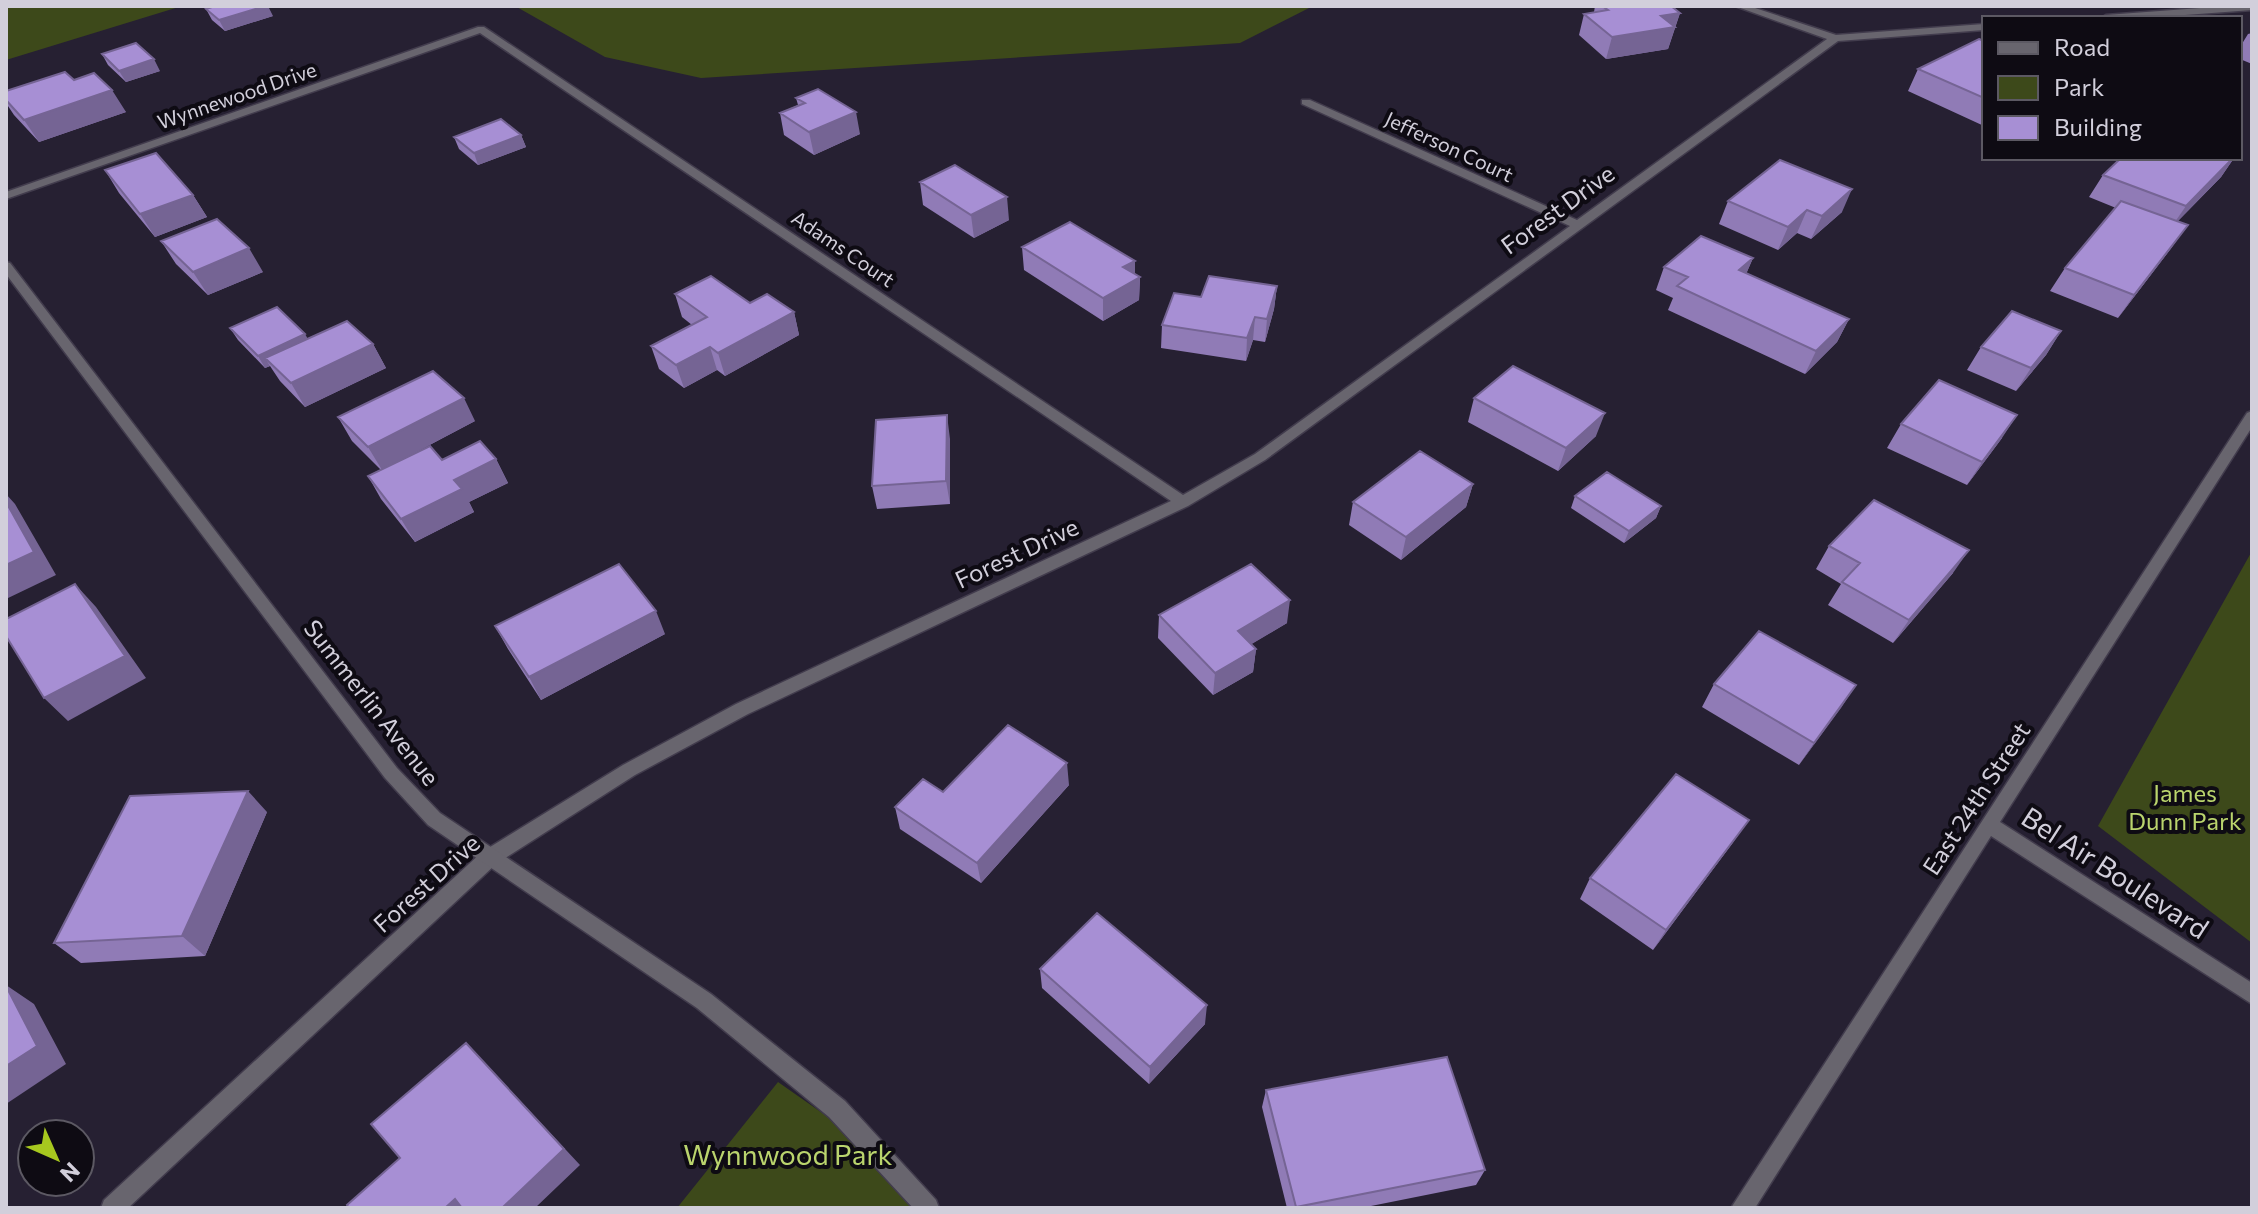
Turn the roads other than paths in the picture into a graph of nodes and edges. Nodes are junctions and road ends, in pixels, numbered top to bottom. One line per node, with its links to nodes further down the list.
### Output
1 (1740, 6): 6 (street)
2 (2252, 7): 3 (street)
3 (2133, 16)
4 (1982, 27): 6 (street)
5 (481, 29): 8 (street, Wynnewood Drive); 12 (street, Adams Court)
6 (1835, 38): 9 (street, Forest Drive)
7 (1306, 102): 9 (street, Jefferson Court)
8 (6, 196)
9 (1578, 225): 12 (street, Forest Drive)
10 (6, 266): 14 (street, Summerlin Avenue)
11 (2252, 416): 13 (street, East 24th Street)
12 (1183, 502): 14 (street, Forest Drive)
13 (1989, 825): 15 (street, Bel Air Boulevard); 18 (street, East 24th Street)
14 (489, 858): 16 (street, Forest Drive); 17 (street, Summerlin Avenue)
15 (2252, 994)
16 (112, 1208)
17 (928, 1208)
18 (1742, 1208)

